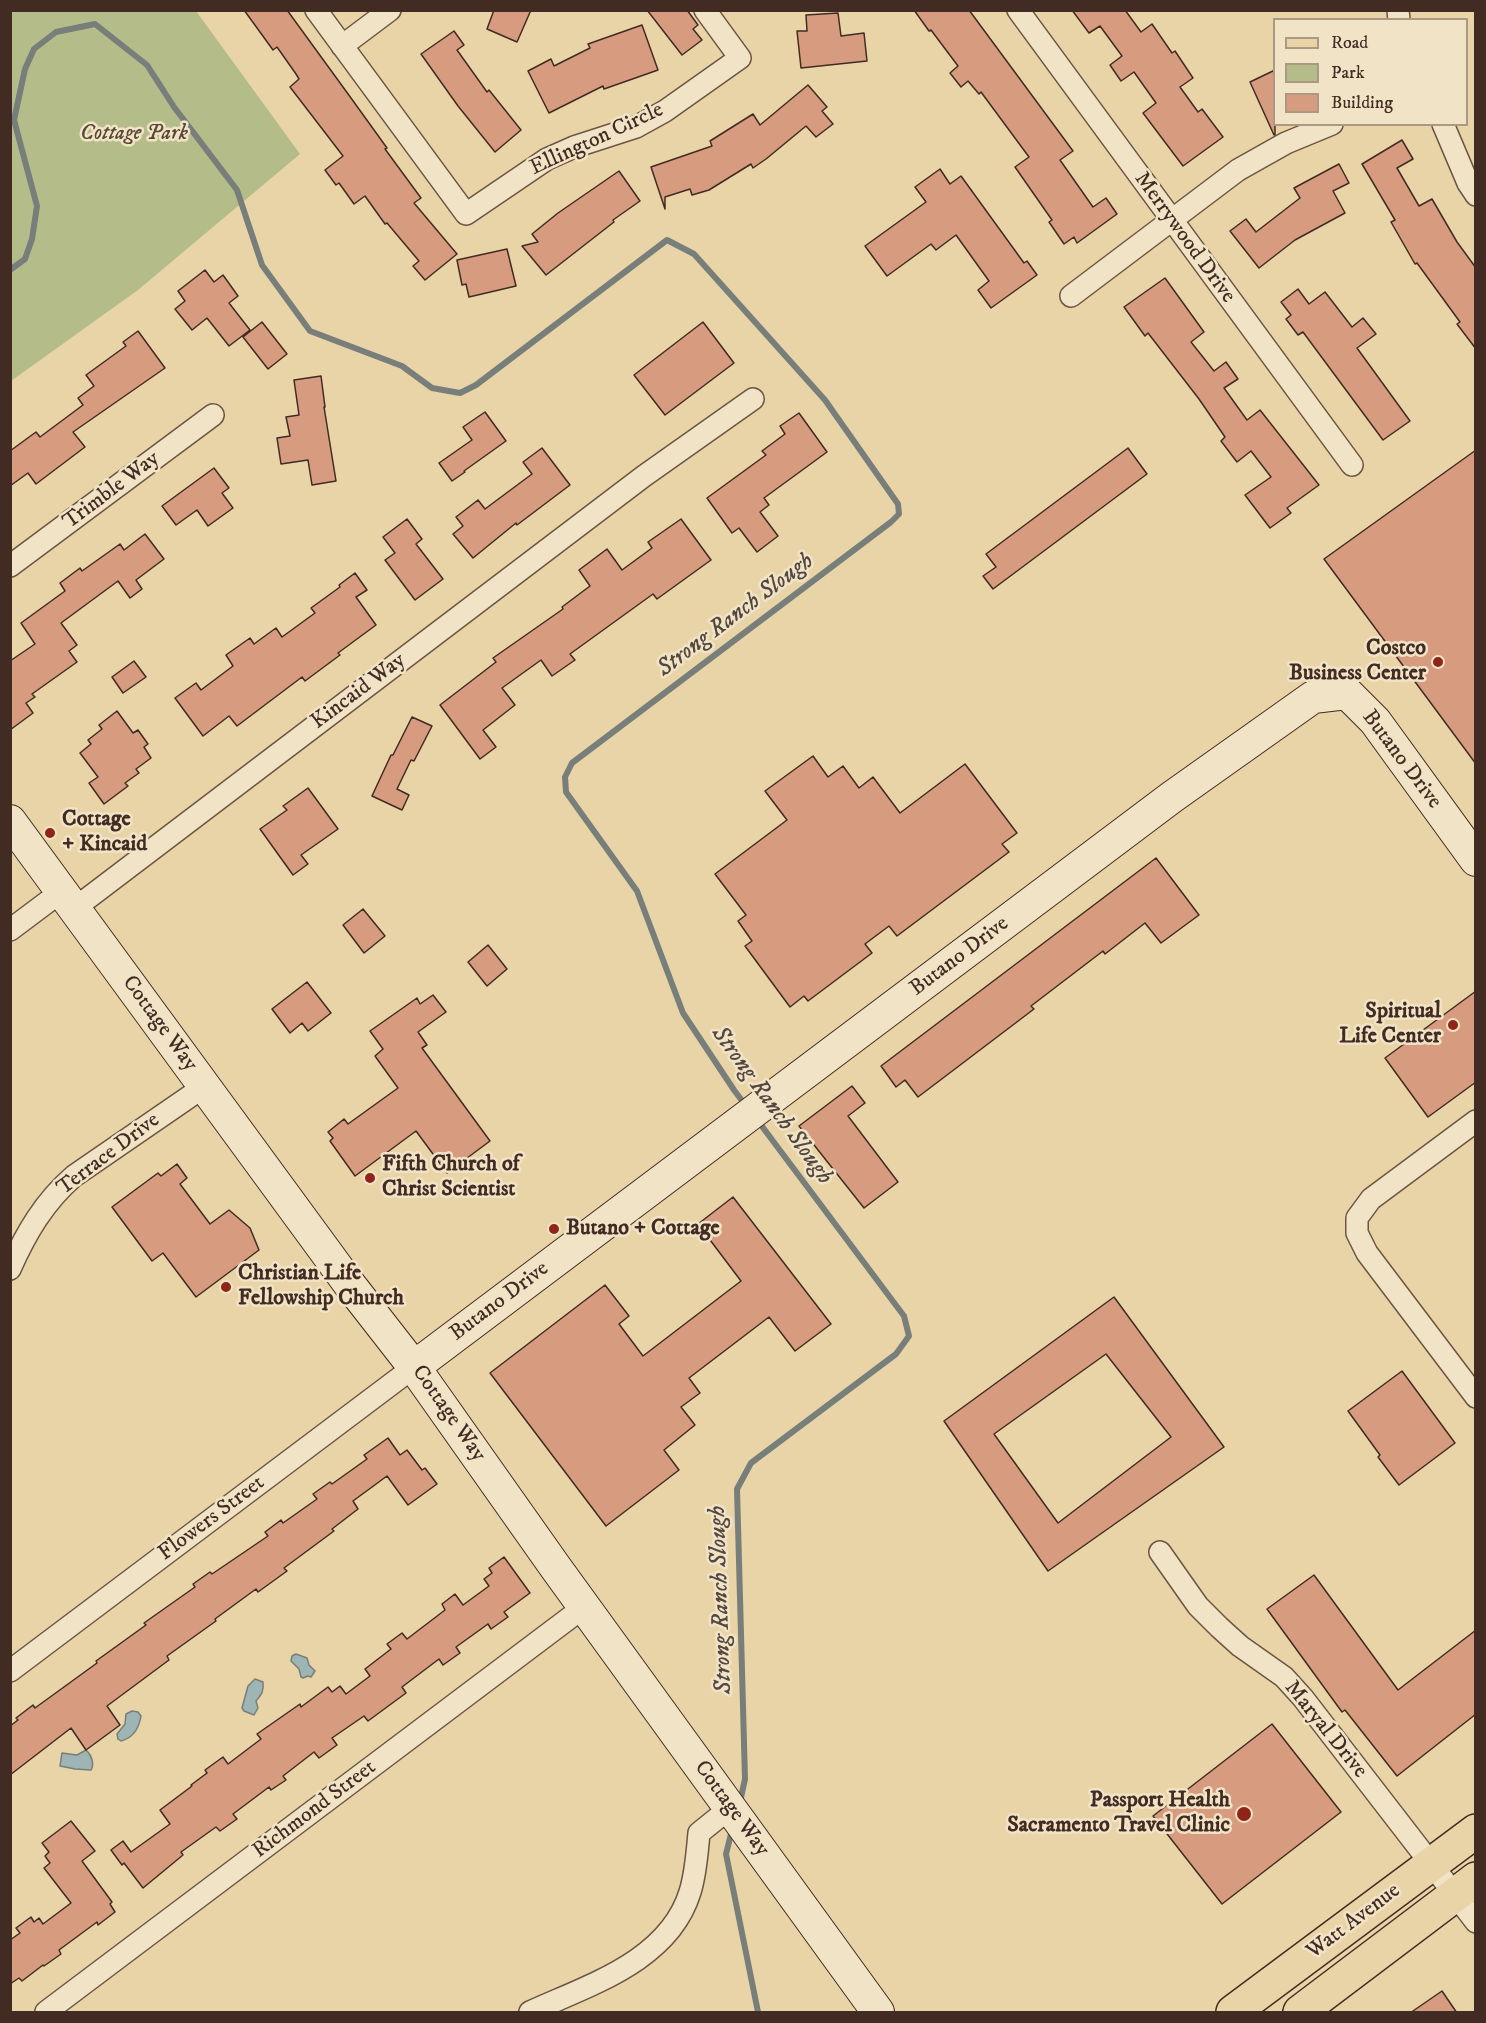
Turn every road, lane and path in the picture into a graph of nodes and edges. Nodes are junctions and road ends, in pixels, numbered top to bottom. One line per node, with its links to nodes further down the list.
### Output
1 (316, 10): 5 (street, Ellington Circle)
2 (390, 10): 5 (street)
3 (705, 10): 5 (street, Ellington Circle)
4 (1018, 10): 9 (street, Merrywood Drive)
5 (342, 46)
6 (1327, 126): 9 (street)
7 (1444, 126): 8 (street)
8 (1476, 195)
9 (1172, 221): 10 (street); 13 (street, Merrywood Drive)
10 (1071, 296)
11 (753, 399): 17 (street, Kincaid Way)
12 (213, 416): 14 (street, Trimble Way)
13 (1352, 465)
14 (10, 566)
15 (10, 821): 17 (street, Cottage Way)
16 (1476, 860): 22 (street, Butano Drive)
17 (68, 900): 18 (street, Kincaid Way); 19 (street, Cottage Way)
18 (10, 930)
19 (205, 1086): 21 (street, Terrace Drive); 22 (street, Cottage Way)
20 (1476, 1121): 23 (street)
21 (10, 1269)
22 (414, 1366): 25 (street, Cottage Way); 26 (street, Flowers Street)
23 (1476, 1397)
24 (1160, 1552): 29 (street, Maryal Drive)
25 (584, 1607): 27 (street, Cottage Way); 32 (street, Richmond Street)
26 (10, 1671)
27 (730, 1808): 33 (street); 34 (street, Cottage Way)
28 (1476, 1831): 29 (main road, Watt Avenue)
29 (1430, 1865): 30 (street, Maryal Drive); 35 (main road, Watt Avenue)
30 (1465, 1887): 31 (street, Maryal Drive); 36 (main road, Watt Avenue)
31 (1476, 1922)
32 (46, 2013)
33 (530, 2013)
34 (878, 2013)
35 (1233, 2013)
36 (1300, 2013)

